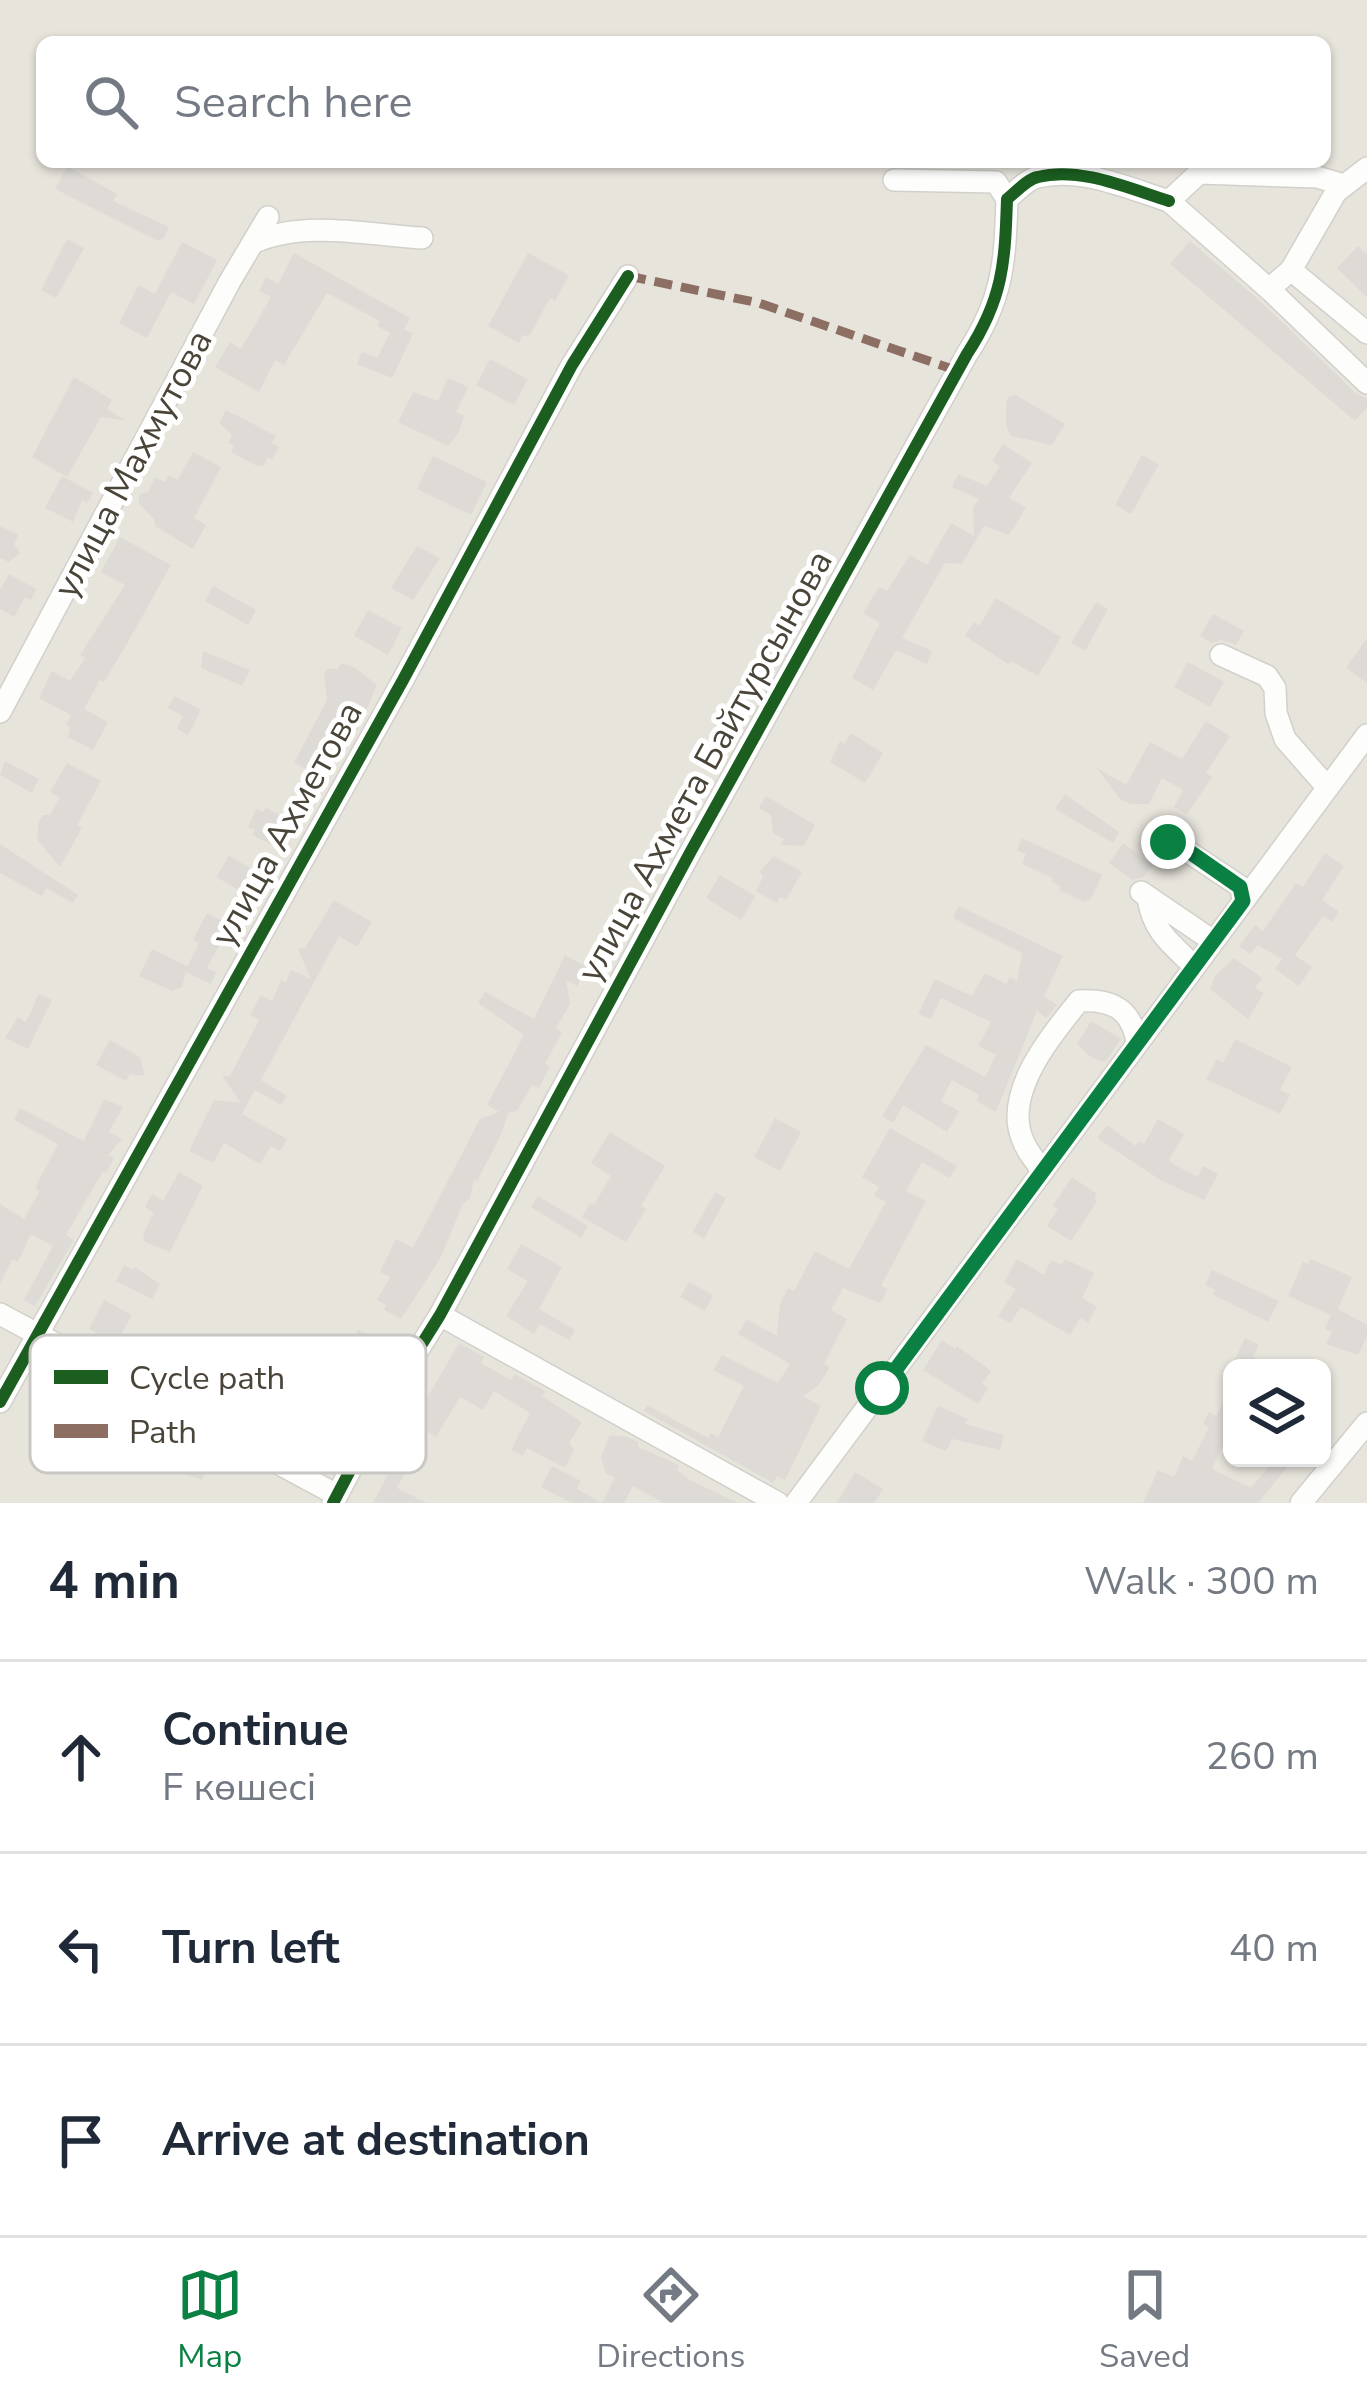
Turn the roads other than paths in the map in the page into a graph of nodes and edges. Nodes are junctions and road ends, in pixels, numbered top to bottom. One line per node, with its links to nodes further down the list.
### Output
1 (1367, 168): 3 (street)
2 (894, 180): 4 (street)
3 (1344, 185): 5 (street); 9 (street)
4 (1002, 190): 5 (street); 25 (street, улица Ахмета Байтурсынова)
5 (1169, 201): 11 (street)
6 (268, 217): 8 (street, улица Махмутова)
7 (422, 238): 8 (street)
8 (255, 242): 15 (street, улица Махмутова)
9 (1291, 270): 11 (street); 12 (street)
10 (628, 276): 26 (street, улица Ахметова)
11 (1269, 289): 13 (street)
12 (1367, 333)
13 (1367, 383)
14 (1221, 655): 17 (street)
15 (0, 712)
16 (1367, 735): 17 (street)
17 (1328, 787): 19 (street)
18 (1168, 842): 19 (street)
19 (1243, 901): 20 (street)
20 (1213, 941): 21 (street); 21 (street)
21 (1194, 966): 22 (street)
22 (1138, 1042): 23 (street); 23 (street)
23 (1043, 1171): 34 (street)
24 (0, 1314): 26 (street)
25 (440, 1316): 27 (street, улица Ахмета Байтурсынова); 33 (street)
26 (38, 1334)
27 (426, 1338)
28 (30, 1348): 29 (street, улица Ахметова)
29 (0, 1402)
30 (1367, 1423): 35 (street)
31 (288, 1473): 32 (street)
32 (335, 1499)
33 (778, 1503)
34 (796, 1503)
35 (1301, 1503)

